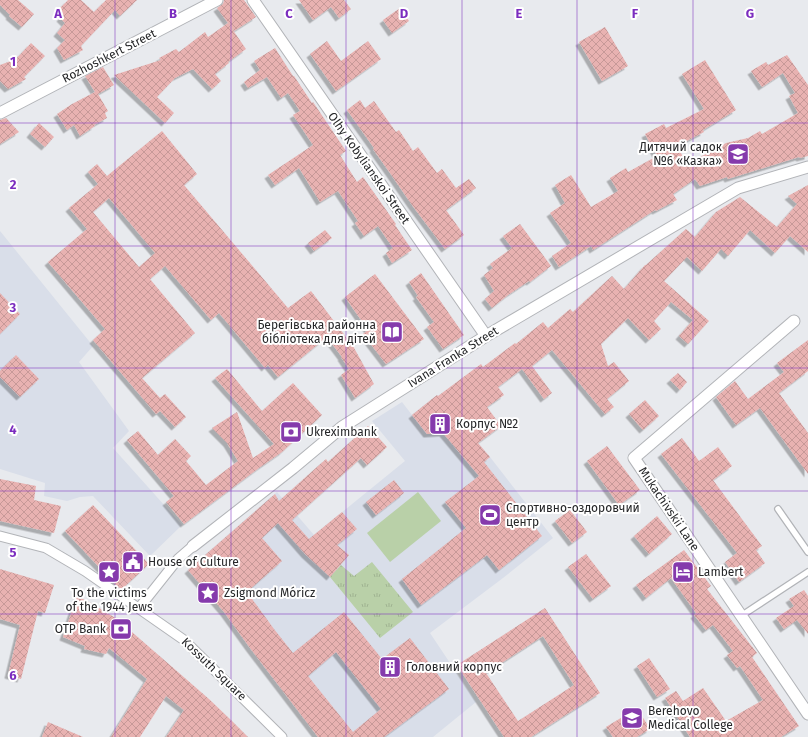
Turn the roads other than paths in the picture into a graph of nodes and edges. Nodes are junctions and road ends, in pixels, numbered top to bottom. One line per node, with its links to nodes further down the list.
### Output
1 (217, 0): 3 (street, Rozhoshkert Street)
2 (253, 0): 6 (street, Olhy Kobylianskoi Street)
3 (0, 113)
4 (808, 167): 6 (street, Ivana Franka Street)
5 (794, 321): 13 (street, Mukachivskii Lane)
6 (486, 336): 9 (street, Ivana Franka Street)
7 (778, 509): 10 (lane)
8 (0, 536): 12 (street, Kossuth Square)
9 (193, 546): 12 (street, Ivana Franka Street)
10 (808, 552)
11 (808, 572): 13 (lane)
12 (140, 608): 15 (street, Kossuth Square)
13 (741, 616): 14 (street, Mukachivskii Lane)
14 (808, 714)
15 (277, 735)

